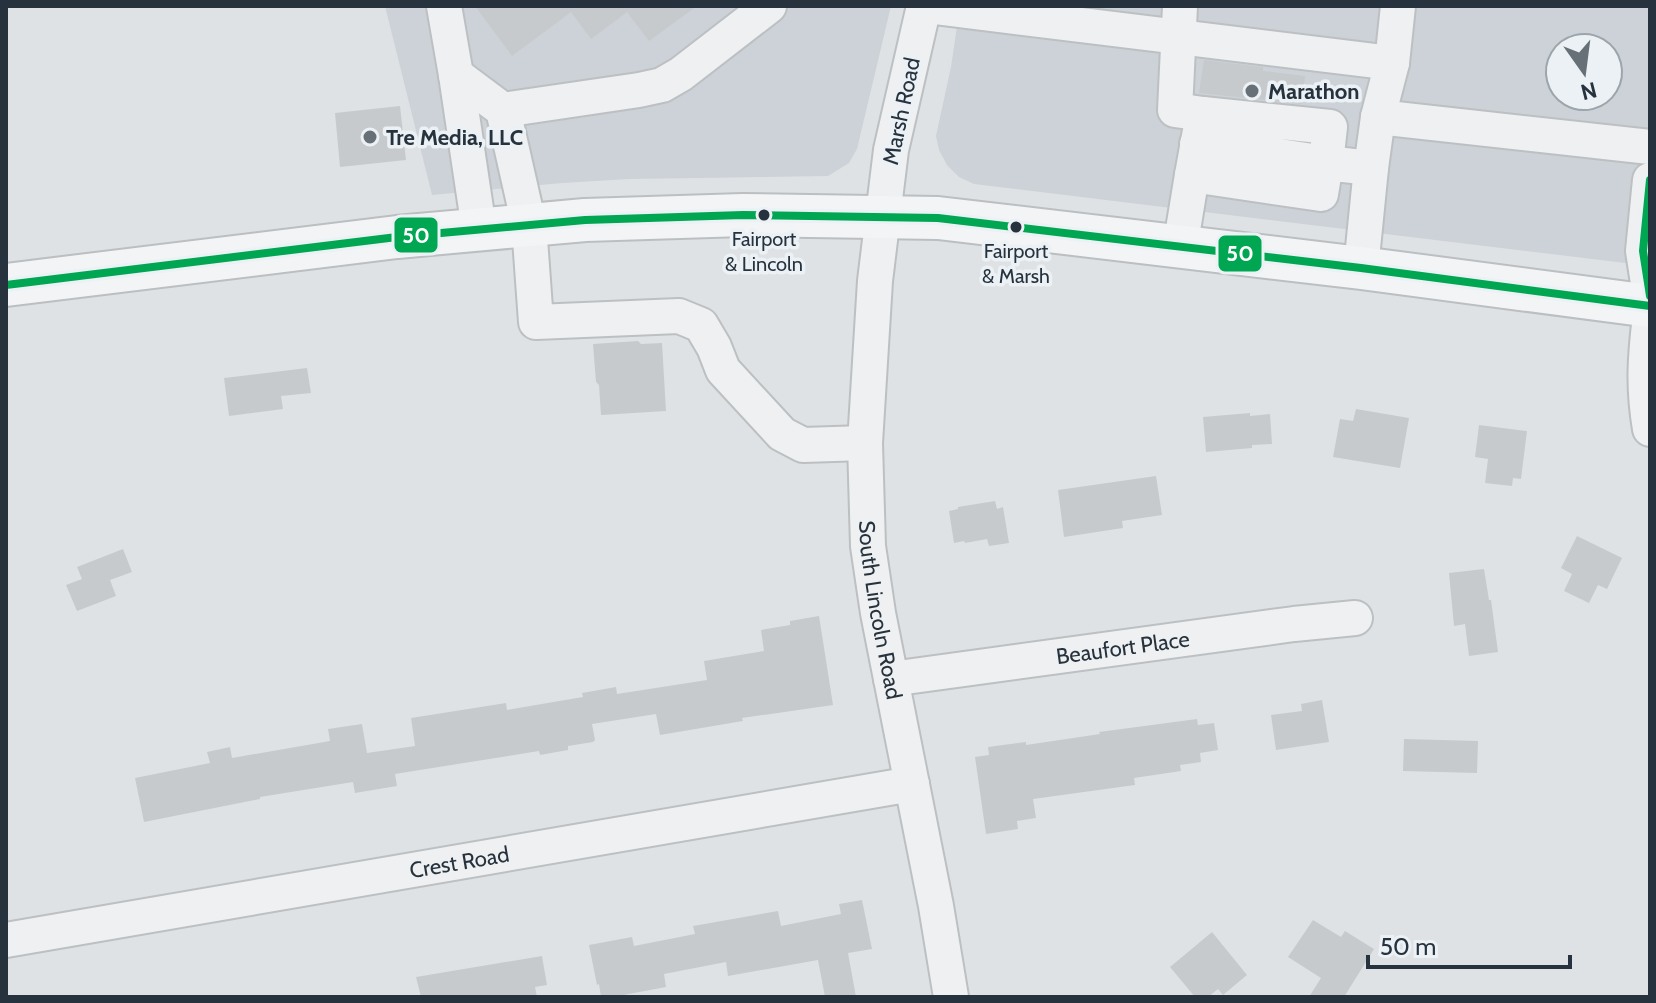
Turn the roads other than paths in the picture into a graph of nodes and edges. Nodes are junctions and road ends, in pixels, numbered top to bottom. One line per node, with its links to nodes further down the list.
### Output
1 (444, 6): 9 (street)
2 (769, 6): 10 (street)
3 (925, 6): 5 (street); 17 (street, Marsh Road)
4 (1398, 6): 8 (street)
5 (1009, 11): 6 (street)
6 (1135, 18): 7 (street)
7 (1179, 22): 8 (street); 12 (street)
8 (1392, 63): 11 (street)
9 (456, 75): 10 (street); 19 (street)
10 (503, 110): 18 (street)
11 (1378, 117): 13 (street); 15 (street)
12 (1198, 144): 14 (street); 14 (street); 20 (street)
13 (1650, 147)
14 (1326, 163): 15 (street)
15 (1371, 168): 21 (street)
16 (1650, 180): 23 (street)
17 (882, 217): 18 (main road); 20 (main road); 27 (street, South Lincoln Road)
18 (529, 225): 19 (main road); 27 (street)
19 (479, 229): 22 (main road)
20 (1180, 248): 21 (main road)
21 (1361, 268): 24 (main road)
22 (6, 285)
23 (1650, 296)
24 (1650, 306)
25 (1650, 316): 26 (street)
26 (1650, 429)
27 (865, 443): 29 (street, South Lincoln Road)
28 (1355, 618): 29 (street, Beaufort Place)
29 (891, 679): 30 (street, South Lincoln Road)
30 (912, 784): 31 (street, Crest Road); 32 (street, South Lincoln Road)
31 (6, 940)
32 (951, 997)

